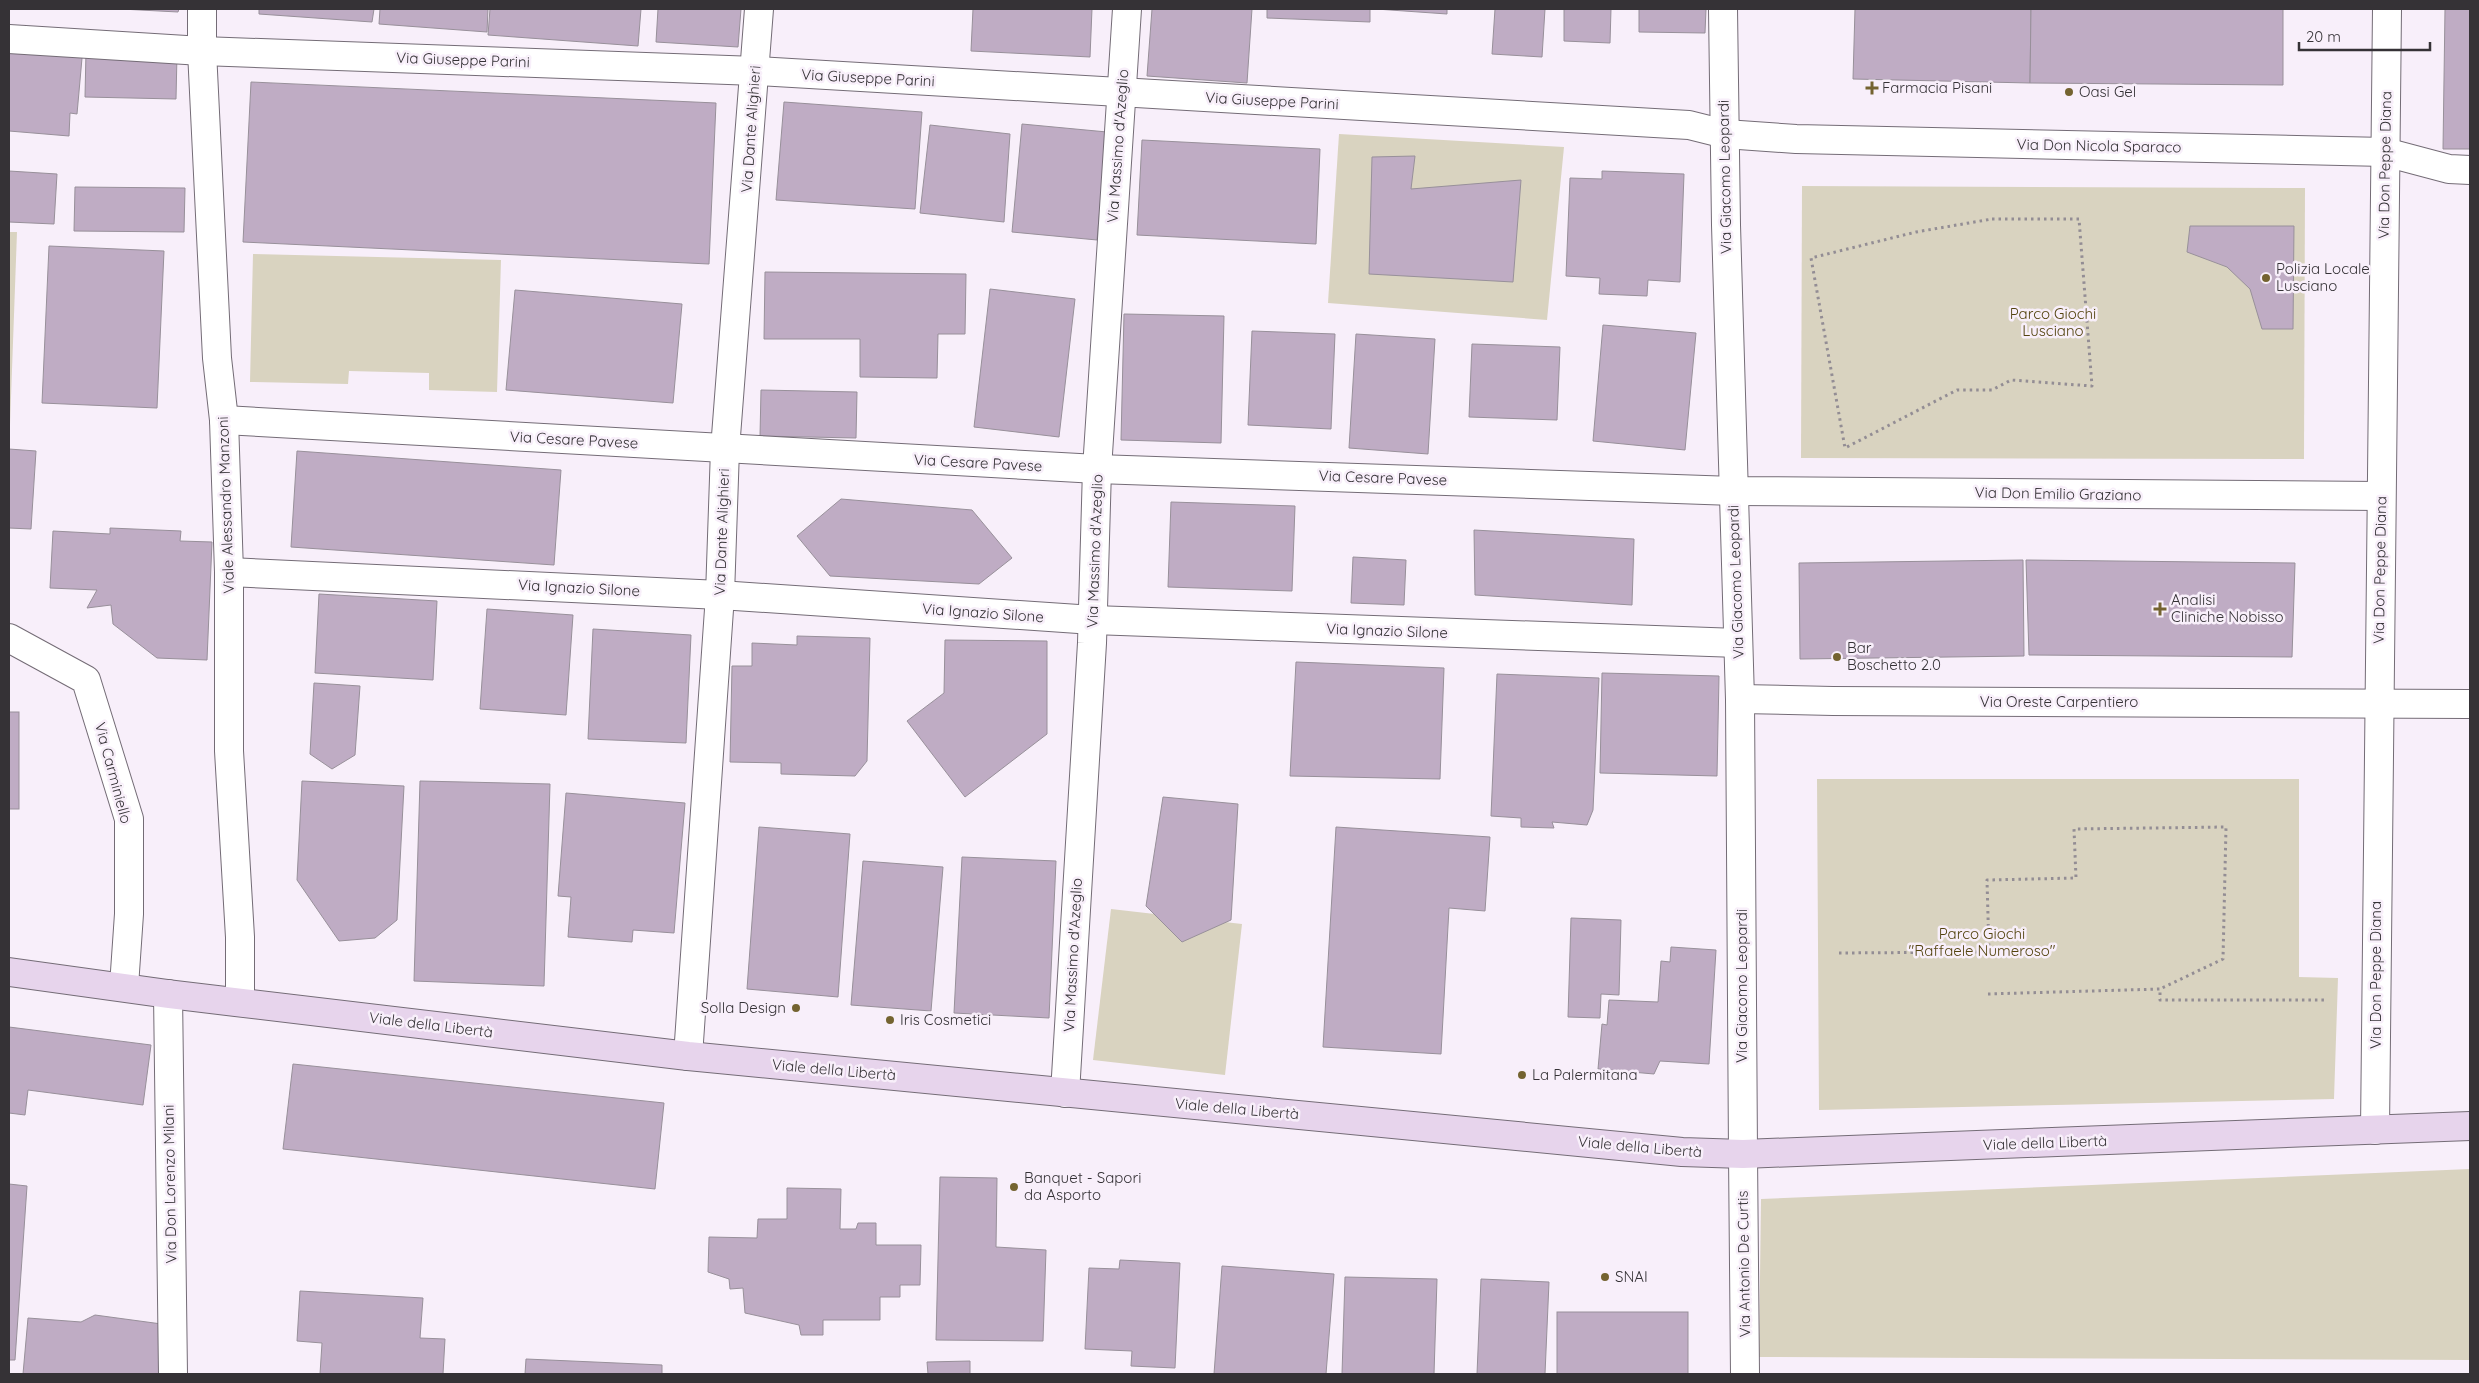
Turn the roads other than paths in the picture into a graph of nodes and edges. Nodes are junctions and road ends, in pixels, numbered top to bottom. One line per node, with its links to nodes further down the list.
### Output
1 (202, 9): 7 (street, Viale Alessandro Manzoni)
2 (759, 9): 8 (street, Via Dante Alighieri)
3 (1127, 9): 9 (street, Via Massimo d'Azeglio)
4 (1723, 9): 10 (street, Via Giacomo Leopardi)
5 (2386, 9): 11 (street, Via Don Peppe Diana)
6 (9, 38): 7 (street, Via Giuseppe Parini)
7 (202, 51): 8 (street, Via Giuseppe Parini); 13 (street, Viale Alessandro Manzoni)
8 (756, 71): 9 (street, Via Giuseppe Parini); 14 (street, Via Dante Alighieri)
9 (1122, 92): 10 (street, Via Giuseppe Parini); 15 (street, Via Massimo d'Azeglio)
10 (1725, 134): 11 (street, Via Don Nicola Sparaco); 16 (street, Via Giacomo Leopardi)
11 (2385, 152): 12 (street, Via Don Nicola Sparaco); 17 (street, Via Don Peppe Diana)
12 (2470, 170)
13 (224, 420): 14 (street, Via Cesare Pavese); 18 (street, Viale Alessandro Manzoni)
14 (725, 449): 15 (street, Via Cesare Pavese); 19 (street, Via Dante Alighieri)
15 (1097, 469): 16 (street, Via Cesare Pavese); 20 (street, Via Massimo d'Azeglio)
16 (1734, 491): 17 (street, Via Don Emilio Graziano); 22 (street, Via Giacomo Leopardi)
17 (2382, 496): 24 (street, Via Don Peppe Diana)
18 (229, 572): 19 (street, Via Ignazio Silone); 29 (street, Viale Alessandro Manzoni)
19 (720, 595): 20 (street, Via Ignazio Silone); 30 (street, Via Dante Alighieri)
20 (1093, 620): 22 (street, Via Ignazio Silone); 31 (street, Via Massimo d'Azeglio)
21 (9, 638): 27 (street, Via Carminiello)
22 (1738, 643): 23 (street, Via Giacomo Leopardi)
23 (1740, 698): 24 (street, Via Oreste Carpentiero); 34 (street, Via Giacomo Leopardi)
24 (2378, 704): 25 (street, Via Oreste Carpentiero); 33 (street, Via Don Peppe Diana)
25 (2470, 704)
26 (9, 972): 27 (main road, Viale della Libertà)
27 (124, 986): 28 (main road, Viale della Libertà)
28 (168, 994): 29 (main road, Viale della Libertà); 35 (street, Via Don Lorenzo Milani)
29 (240, 1001): 30 (main road, Viale della Libertà)
30 (688, 1056): 31 (main road, Viale della Libertà)
31 (1065, 1093): 34 (main road, Viale della Libertà)
32 (2470, 1126): 33 (main road, Viale della Libertà)
33 (2375, 1130): 34 (main road, Viale della Libertà)
34 (1743, 1154): 36 (street, Via Antonio De Curtis)
35 (173, 1374)
36 (1745, 1374)

